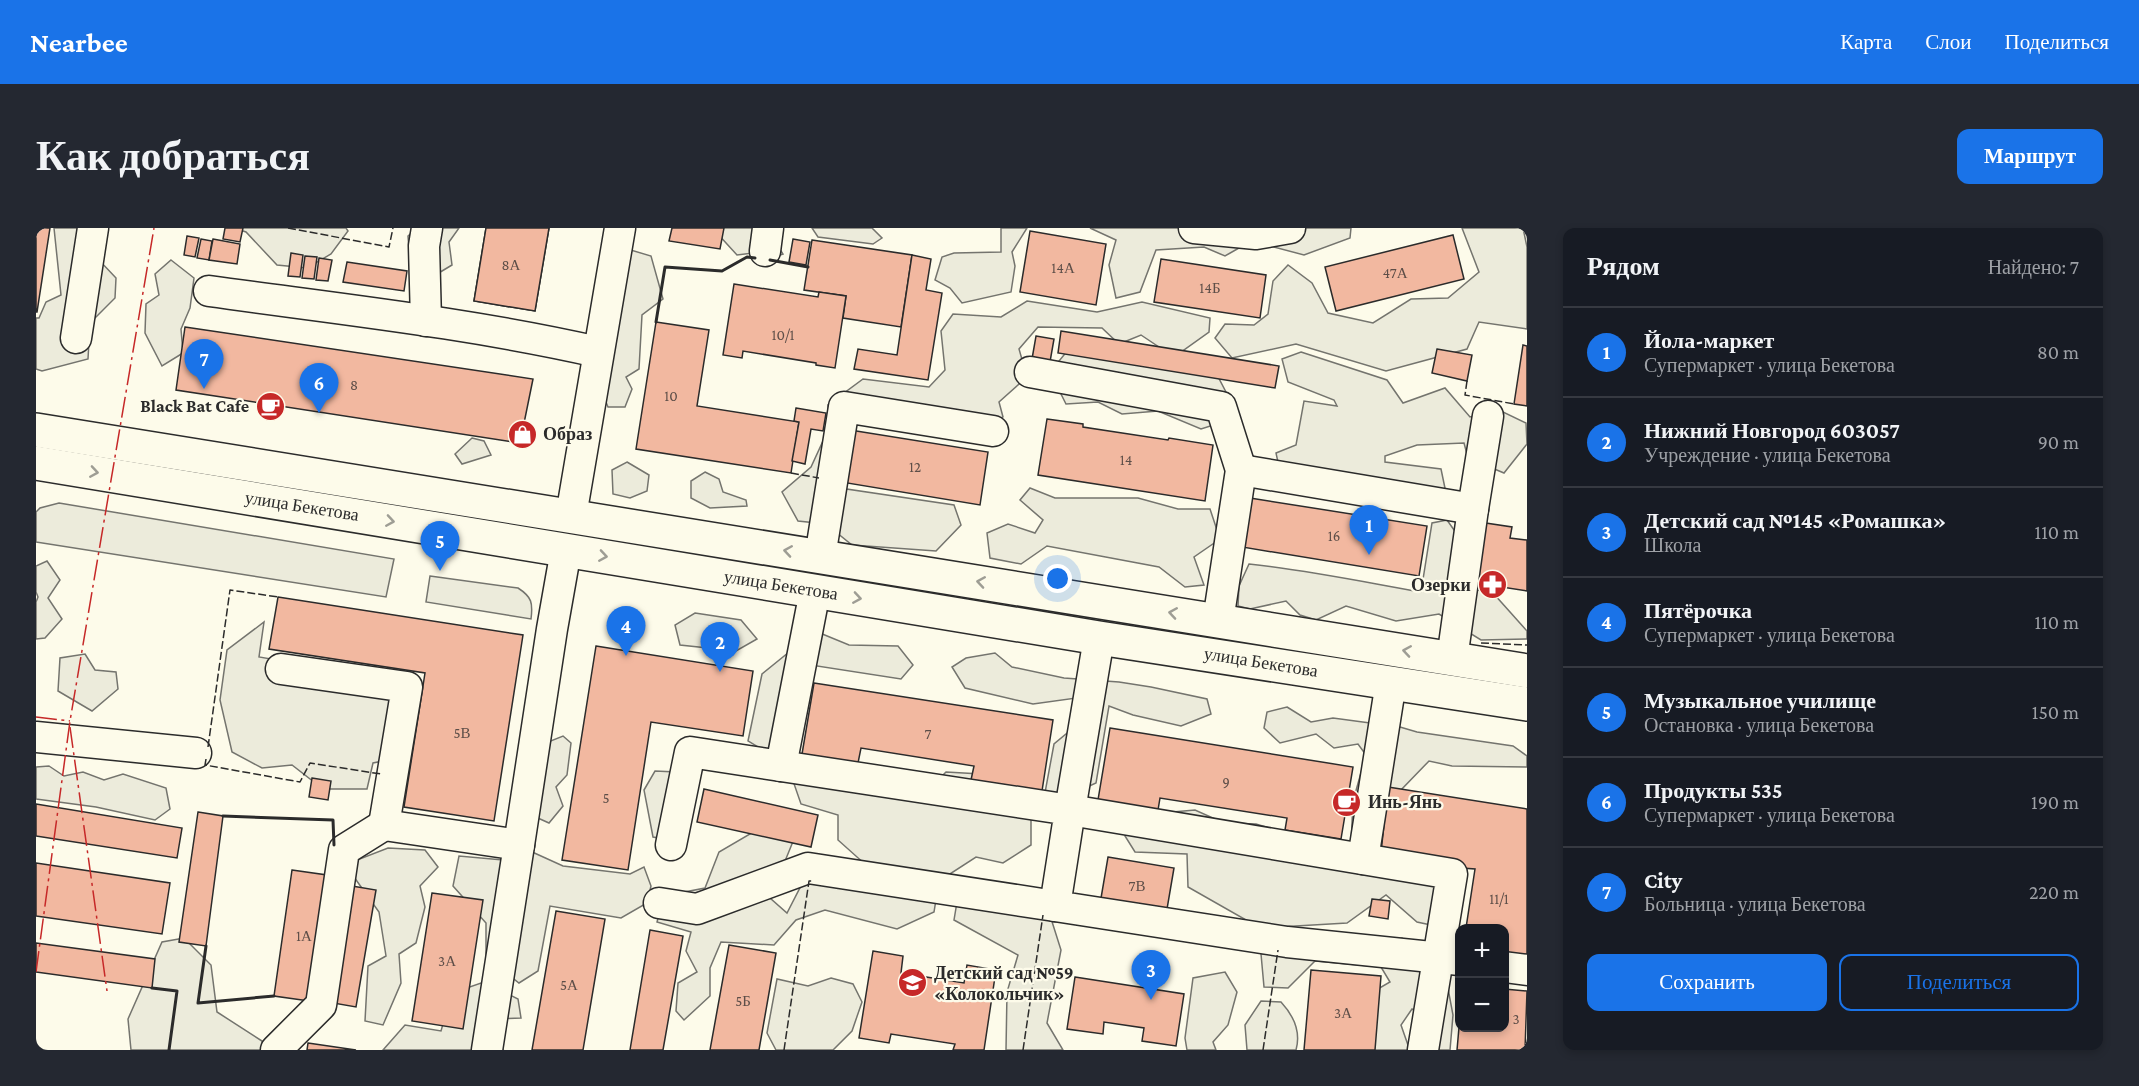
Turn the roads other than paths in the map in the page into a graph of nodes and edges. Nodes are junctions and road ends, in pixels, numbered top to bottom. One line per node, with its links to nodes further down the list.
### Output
1 (93, 228): 8 (street)
2 (427, 228): 7 (street)
3 (620, 228): 9 (street)
4 (1194, 228): 5 (street)
5 (1290, 228)
6 (209, 291): 7 (street)
7 (426, 321): 9 (street)
8 (76, 338)
9 (598, 352): 17 (street)
10 (1030, 372): 15 (street)
11 (1488, 416): 16 (street)
12 (36, 430): 17 (main road, улица Бекетова)
13 (993, 431): 19 (street)
14 (36, 463): 18 (main road, улица Бекетова, one-way to 18)
15 (1241, 470): 16 (street); 21 (street)
16 (1473, 509): 23 (street)
17 (571, 516): 19 (main road, улица Бекетова, one-way to 17)
18 (566, 550): 20 (main road, улица Бекетова, one-way to 20); 33 (street)
19 (820, 557): 21 (main road, улица Бекетова, one-way to 19)
20 (815, 591): 22 (main road, улица Бекетова, one-way to 22); 30 (street)
21 (1218, 621): 23 (main road, улица Бекетова, one-way to 21)
22 (1099, 638): 26 (main road, улица Бекетова); 31 (street)
23 (1452, 659): 25 (main road, улица Бекетова)
24 (281, 669): 32 (street)
25 (1527, 671)
26 (1391, 682): 27 (main road, улица Бекетова); 35 (street)
27 (1527, 704)
28 (36, 737): 29 (street)
29 (196, 753)
30 (781, 766): 31 (street); 34 (street)
31 (1070, 810): 35 (street); 37 (street)
32 (384, 825): 33 (street); 41 (street)
33 (519, 845): 42 (street)
34 (671, 845)
35 (1363, 859): 38 (street)
36 (659, 903): 37 (street)
37 (1055, 906): 38 (street)
38 (1449, 958): 43 (street)
39 (1509, 967): 40 (street)
40 (1527, 970)
41 (276, 1050)
42 (487, 1050)
43 (1423, 1050)

